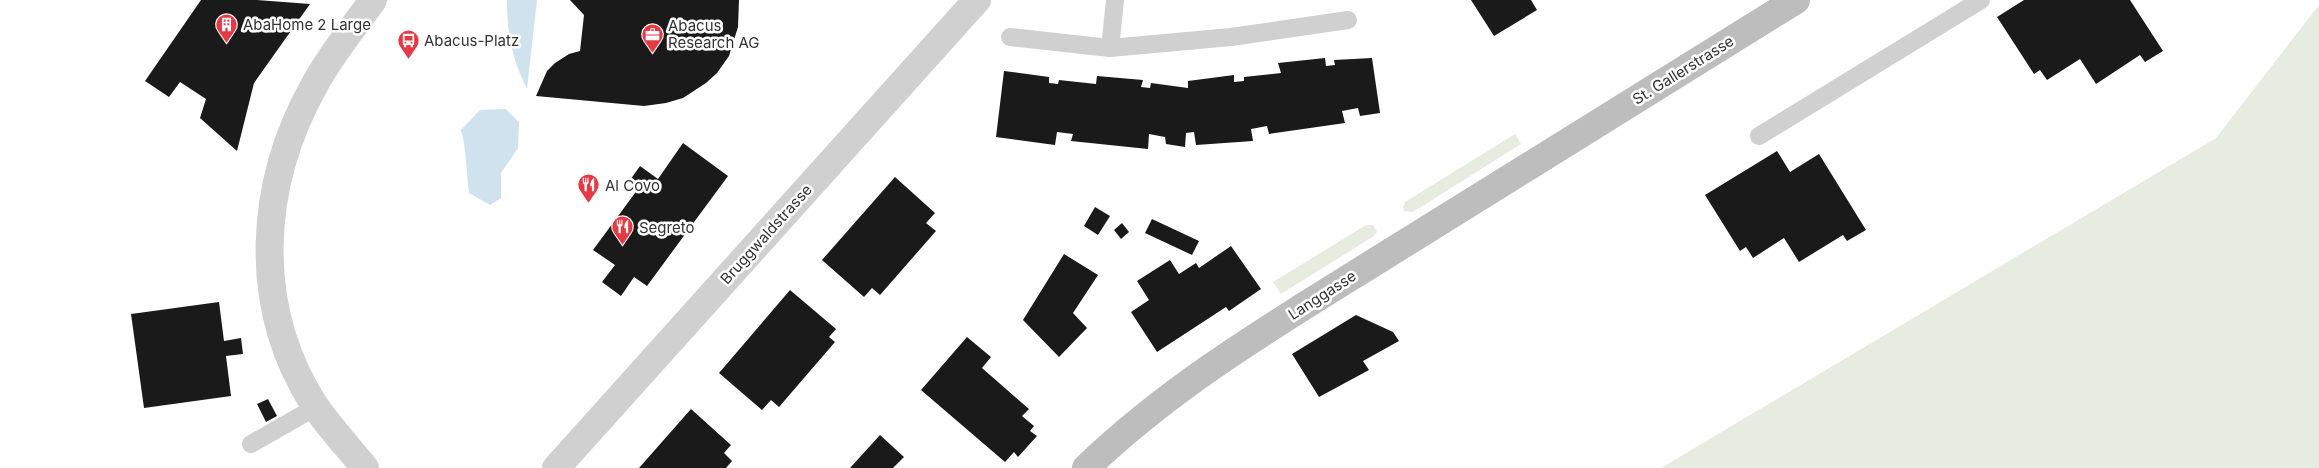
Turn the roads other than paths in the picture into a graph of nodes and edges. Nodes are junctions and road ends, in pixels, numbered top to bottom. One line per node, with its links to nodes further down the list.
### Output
1 (373, 0): 11 (street)
2 (977, 0): 14 (street, Bruggwaldstrasse)
3 (1115, 0): 8 (lane)
4 (1796, 0): 10 (main road, St. Gallerstrasse)
5 (1981, 0): 9 (lane)
6 (1348, 20): 8 (lane)
7 (1010, 36): 8 (lane)
8 (1110, 48)
9 (1759, 136)
10 (1571, 140): 15 (main road, Langgasse)
11 (316, 407): 12 (lane); 13 (street)
12 (251, 444)
13 (365, 468)
14 (556, 468)
15 (1086, 468)

